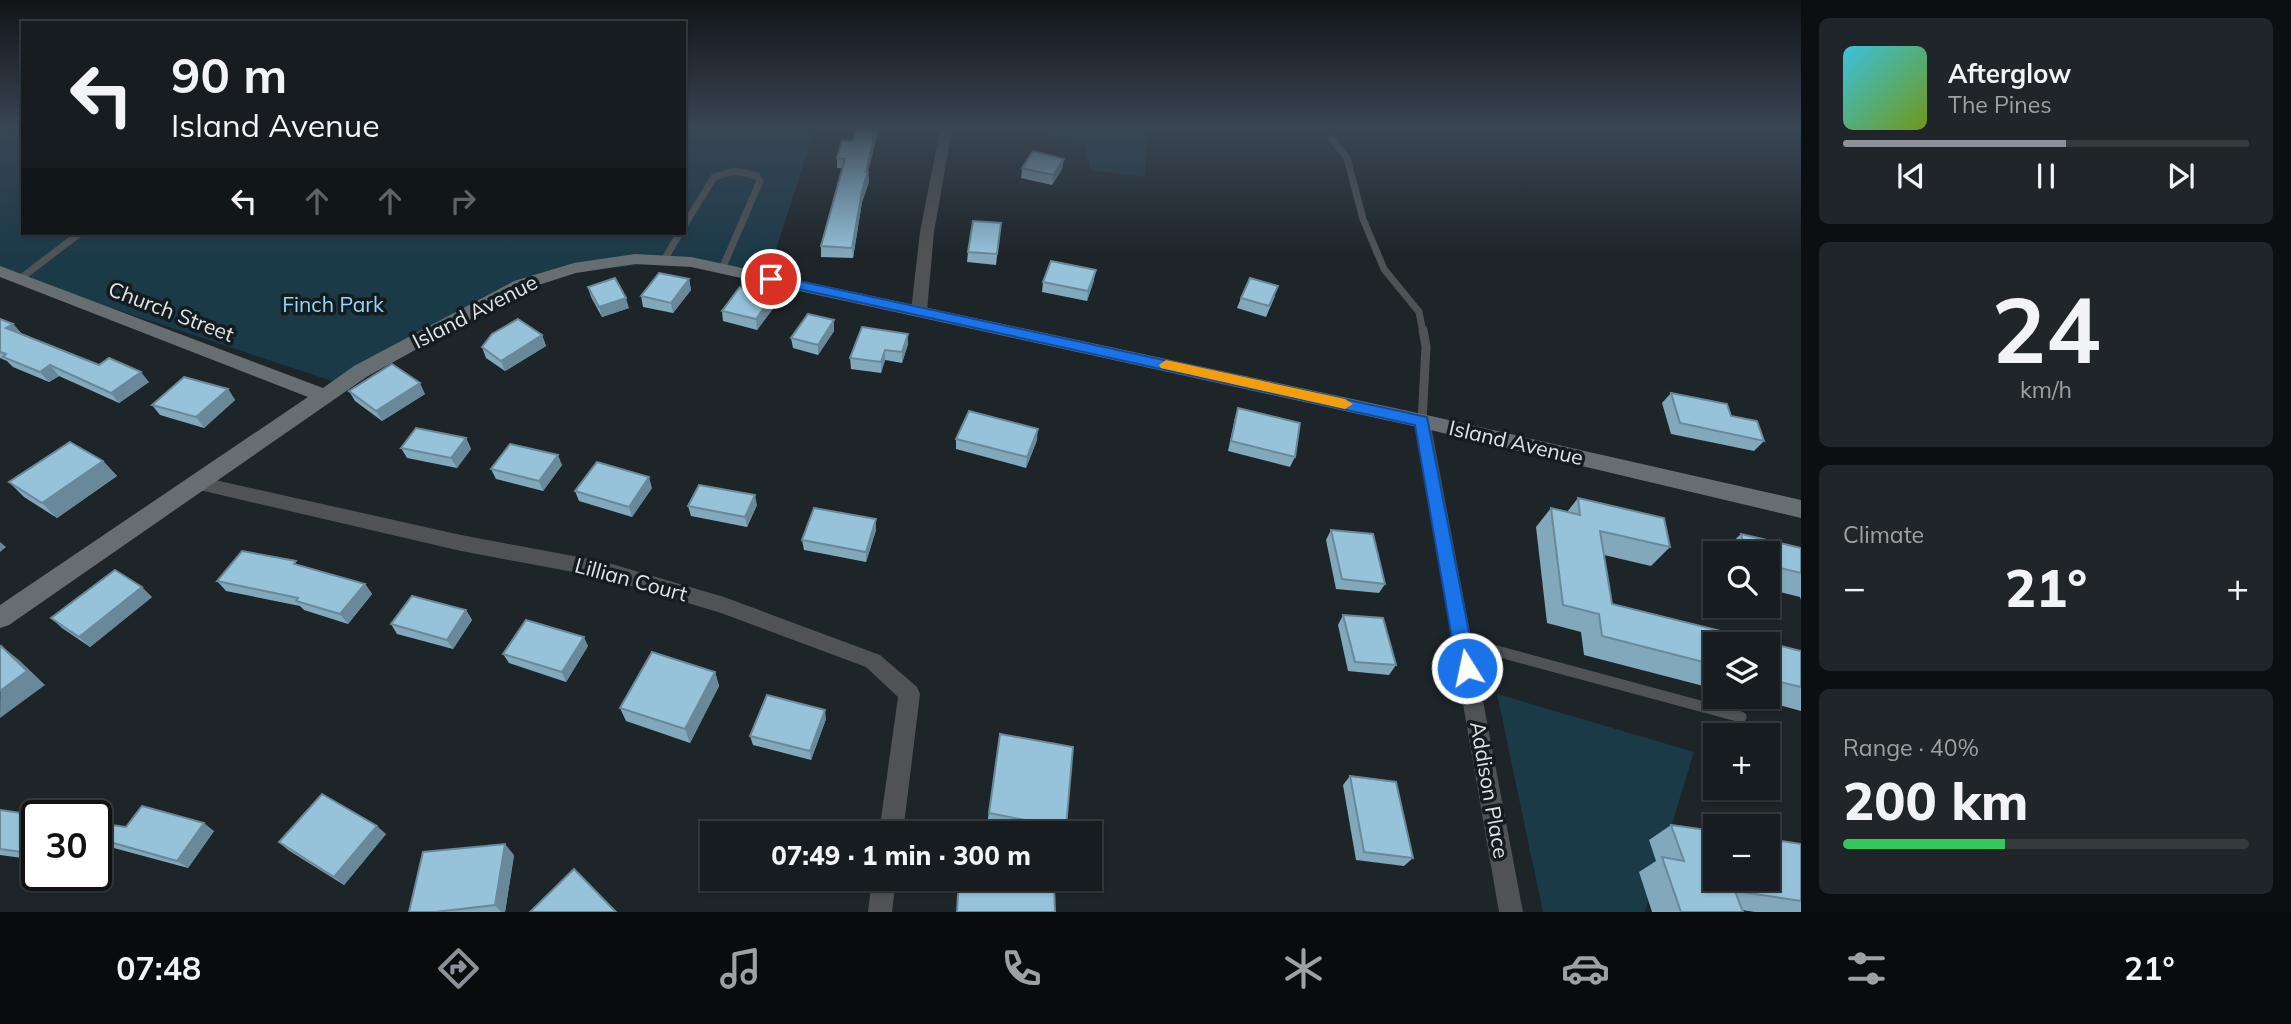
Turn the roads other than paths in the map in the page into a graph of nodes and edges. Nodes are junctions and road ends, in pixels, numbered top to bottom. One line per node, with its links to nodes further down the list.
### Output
1 (728, 172): 5 (lane)
2 (737, 172): 9 (lane)
3 (938, 172): 12 (street)
4 (1351, 172): 14 (lane)
5 (686, 223)
6 (76, 235): 11 (lane)
7 (679, 235): 8 (lane)
8 (664, 260): 9 (street, Island Avenue); 13 (street, Island Avenue)
9 (722, 269): 12 (street, Island Avenue)
10 (0, 271): 11 (street, Church Street)
11 (22, 278): 13 (street, Church Street)
12 (919, 311): 14 (street, Island Avenue)
13 (325, 396): 15 (street, Island Avenue)
14 (1422, 421): 16 (street, Island Avenue); 18 (street, Addison Place)
15 (197, 483): 17 (street, Island Avenue); 20 (street, Lillian Court)
16 (1801, 509)
17 (0, 618)
18 (1462, 642): 19 (lane); 23 (street, Addison Place)
19 (1741, 717)
20 (893, 821)
21 (882, 891): 22 (street)
22 (880, 912)
23 (1511, 912)

